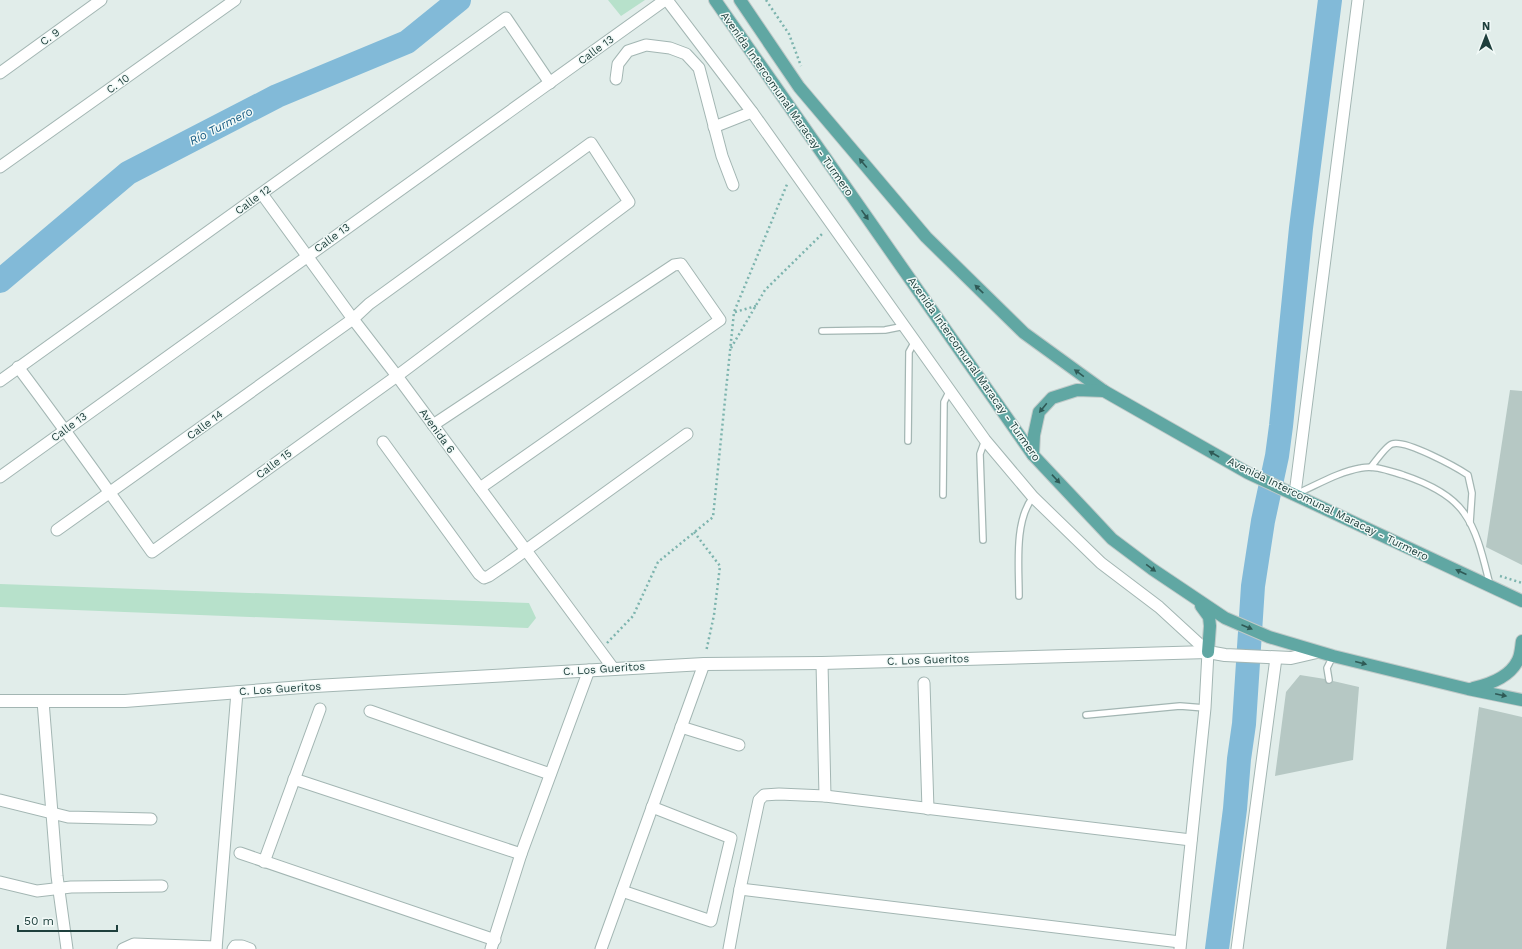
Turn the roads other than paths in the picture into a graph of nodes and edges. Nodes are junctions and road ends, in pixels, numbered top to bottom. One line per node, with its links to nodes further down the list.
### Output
1 (100, 0): 7 (street, C. 9)
2 (666, 0): 9 (street, Calle 13); 10 (street)
3 (714, 0): 31 (main road, Avenida Intercomunal Maracay - Turmero, one-way to 31)
4 (740, 0): 24 (main road, Avenida Intercomunal Maracay - Turmero, one-way to 4)
5 (1358, 0): 36 (street)
6 (231, 1): 12 (street, C. 10)
7 (0, 74)
8 (616, 79): 11 (street)
9 (550, 83): 14 (street, Calle 12); 15 (street, Calle 13)
10 (752, 112): 11 (street); 17 (street)
11 (714, 127): 13 (street)
12 (0, 168)
13 (733, 185)
14 (262, 194): 15 (street, Avenida 6); 20 (street, Calle 12)
15 (308, 255): 16 (street, Avenida 6); 26 (street, Calle 13)
16 (353, 319): 21 (street, Avenida 6); 21 (street, Calle 14); 35 (street, Calle 14)
17 (905, 326): 18 (lane); 19 (street)
18 (822, 331)
19 (915, 341): 23 (street); 30 (lane)
20 (18, 367): 22 (street, Calle 12); 26 (street)
21 (397, 376): 25 (street, Avenida 6); 35 (street, Calle 15)
22 (0, 381)
23 (950, 390): 28 (street); 37 (lane)
24 (1104, 391): 31 (main road, one-way to 31); 36 (main road, Avenida Intercomunal Maracay - Turmero, one-way to 24)
25 (433, 425): 34 (street, Avenida 6); 34 (street)
26 (66, 430): 33 (street, Calle 13); 35 (street)
27 (687, 434): 42 (street)
28 (986, 440): 38 (street); 41 (lane)
29 (383, 442): 42 (street)
30 (908, 442)
31 (1034, 455): 45 (main road, Avenida Intercomunal Maracay - Turmero, one-way to 45)
32 (1371, 467): 36 (lane); 39 (lane); 39 (lane)
33 (0, 477)
34 (480, 488): 42 (street, Avenida 6)
35 (110, 493): 40 (street, Calle 14)
36 (1295, 494): 43 (main road, Avenida Intercomunal Maracay - Turmero, one-way to 36)
37 (942, 495)
38 (1033, 497): 44 (lane); 48 (street)
39 (1470, 525): 43 (lane)
40 (57, 530)
41 (983, 540)
42 (526, 550): 54 (street, Avenida 6)
43 (1490, 585): 46 (main road, Avenida Intercomunal Maracay - Turmero)
44 (1019, 596)
45 (1196, 600): 48 (main road); 49 (main road, Avenida Intercomunal Maracay - Turmero, one-way to 49)
46 (1522, 601)
47 (1522, 641): 58 (main road)
48 (1208, 652): 51 (street, C. Los Gueritos); 52 (street, C. Los Gueritos); 63 (street)
49 (1317, 652): 50 (main road, Avenida Intercomunal Maracay - Turmero); 51 (street, C. Los Gueritos)
50 (1333, 656): 56 (lane); 58 (main road, Avenida Intercomunal Maracay - Turmero, one-way to 58)
51 (1271, 657): 95 (street)
52 (822, 663): 53 (street, C. Los Gueritos); 71 (street)
53 (704, 664): 54 (street, C. Los Gueritos); 67 (street)
54 (613, 668): 55 (street, C. Los Gueritos)
55 (589, 670): 59 (street, C. Los Gueritos); 69 (street)
56 (1329, 680)
57 (924, 683): 74 (street)
58 (1468, 688): 60 (main road, Avenida Intercomunal Maracay - Turmero, one-way to 60)
59 (237, 692): 62 (street, C. Los Gueritos); 88 (street)
60 (1522, 700)
61 (0, 701): 62 (street, C. Los Gueritos)
62 (43, 701): 75 (street)
63 (1205, 708): 66 (lane); 77 (street)
64 (320, 709): 70 (street)
65 (370, 711): 69 (street)
66 (1086, 715)
67 (681, 727): 68 (street); 73 (street)
68 (739, 745)
69 (550, 774): 79 (street)
70 (294, 779): 79 (street); 80 (street)
71 (825, 796): 74 (street); 84 (street)
72 (0, 800): 75 (street)
73 (652, 807): 85 (street); 85 (street)
74 (928, 809): 77 (street)
75 (52, 814): 76 (street); 83 (street)
76 (151, 819)
77 (1191, 840): 87 (street)
78 (240, 853): 80 (street)
79 (521, 854): 86 (street)
80 (264, 862): 86 (street)
81 (0, 882): 83 (street)
82 (162, 886): 83 (street)
83 (59, 888): 89 (street)
84 (740, 889): 87 (street); 94 (street)
85 (622, 891): 93 (street)
86 (493, 944)
87 (1180, 945)
88 (216, 948): 90 (street)
89 (67, 949)
90 (123, 949)
91 (233, 949): 92 (street)
92 (250, 949)
93 (601, 949)
94 (729, 949)
95 (1237, 949)

